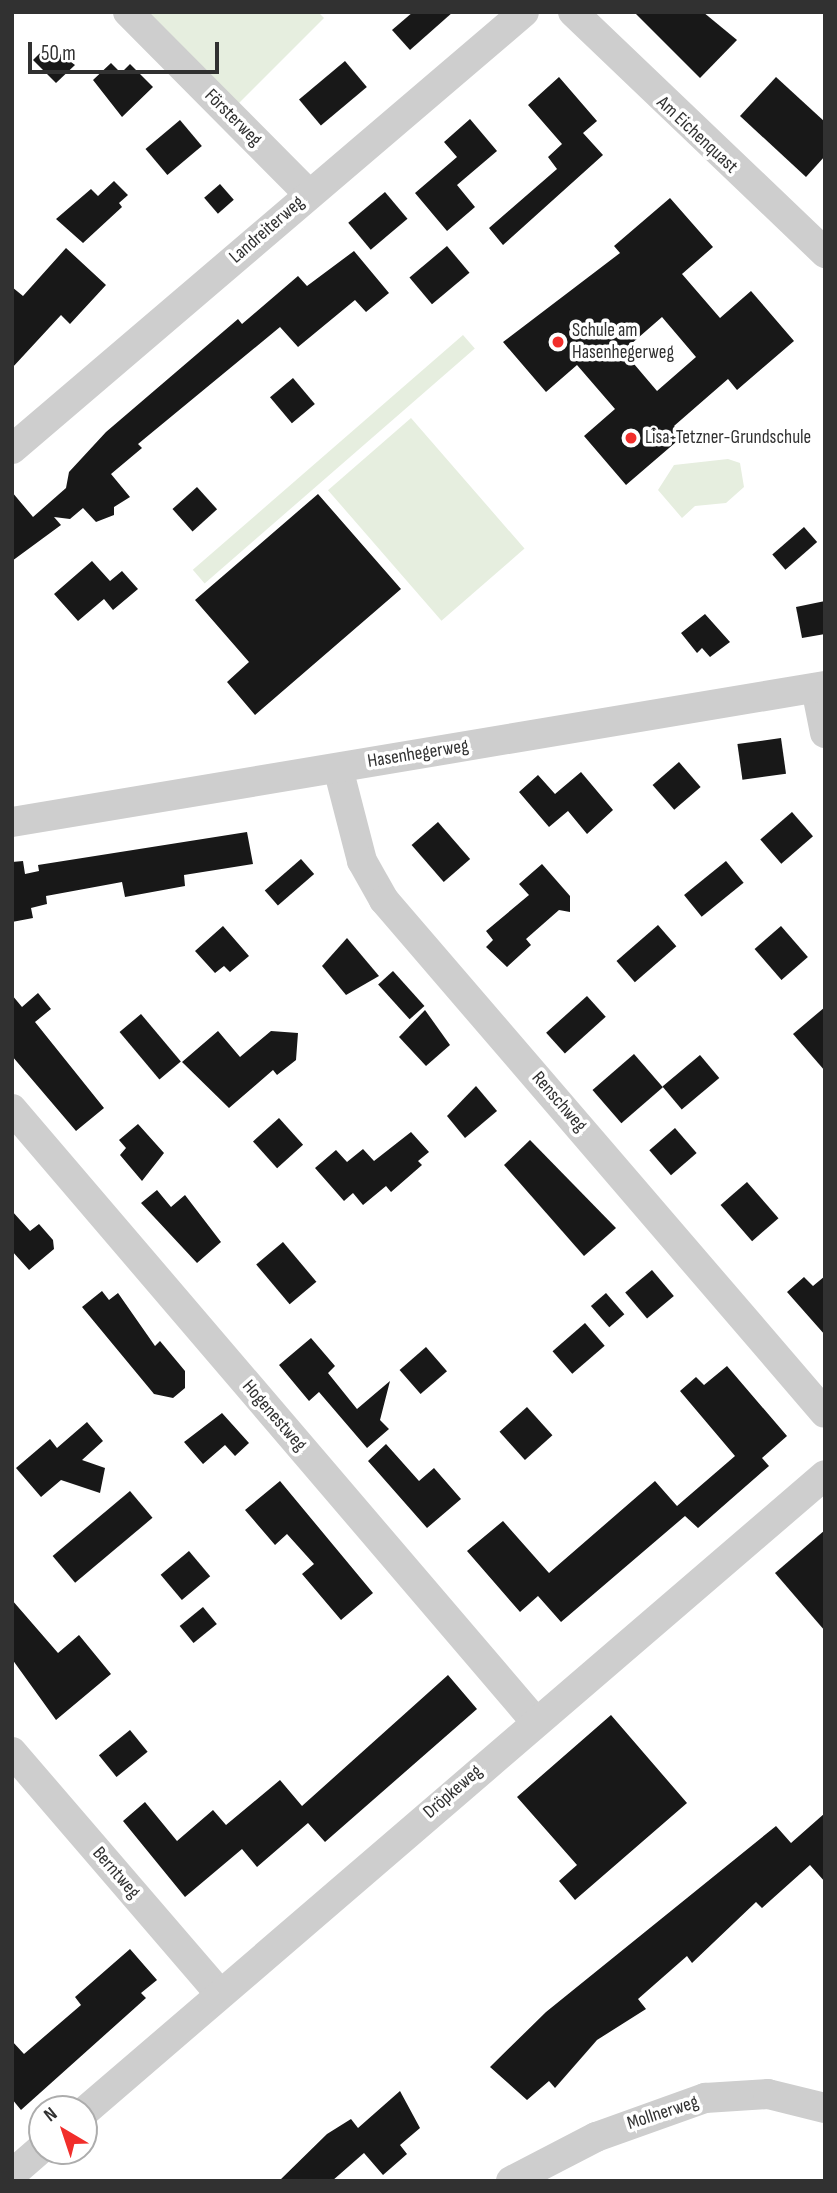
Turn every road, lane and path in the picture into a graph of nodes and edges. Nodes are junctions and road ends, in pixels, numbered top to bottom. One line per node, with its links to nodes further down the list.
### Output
1 (128, 12): 4 (street, Försterweg)
2 (524, 12): 4 (street, Landreiterweg)
3 (573, 12): 5 (street, Am Eichenquast)
4 (309, 194): 6 (street, Landreiterweg)
5 (825, 253)
6 (12, 449)
7 (821, 687): 8 (street); 9 (street, Hasenhegerweg)
8 (825, 733)
9 (338, 768): 10 (street, Hasenhegerweg); 12 (street, Renschweg)
10 (12, 822)
11 (12, 1109): 14 (street, Hogenestweg)
12 (825, 1413)
13 (825, 1475): 14 (street, Dröpkeweg)
14 (536, 1722): 16 (street, Dröpkeweg)
15 (12, 1752): 16 (street, Berntweg)
16 (220, 1994): 17 (street, Dröpkeweg)
17 (98, 2100)
18 (825, 2108): 21 (street, Mollnerweg)
19 (28, 2160): 20 (street)
20 (12, 2174)
21 (511, 2181)

